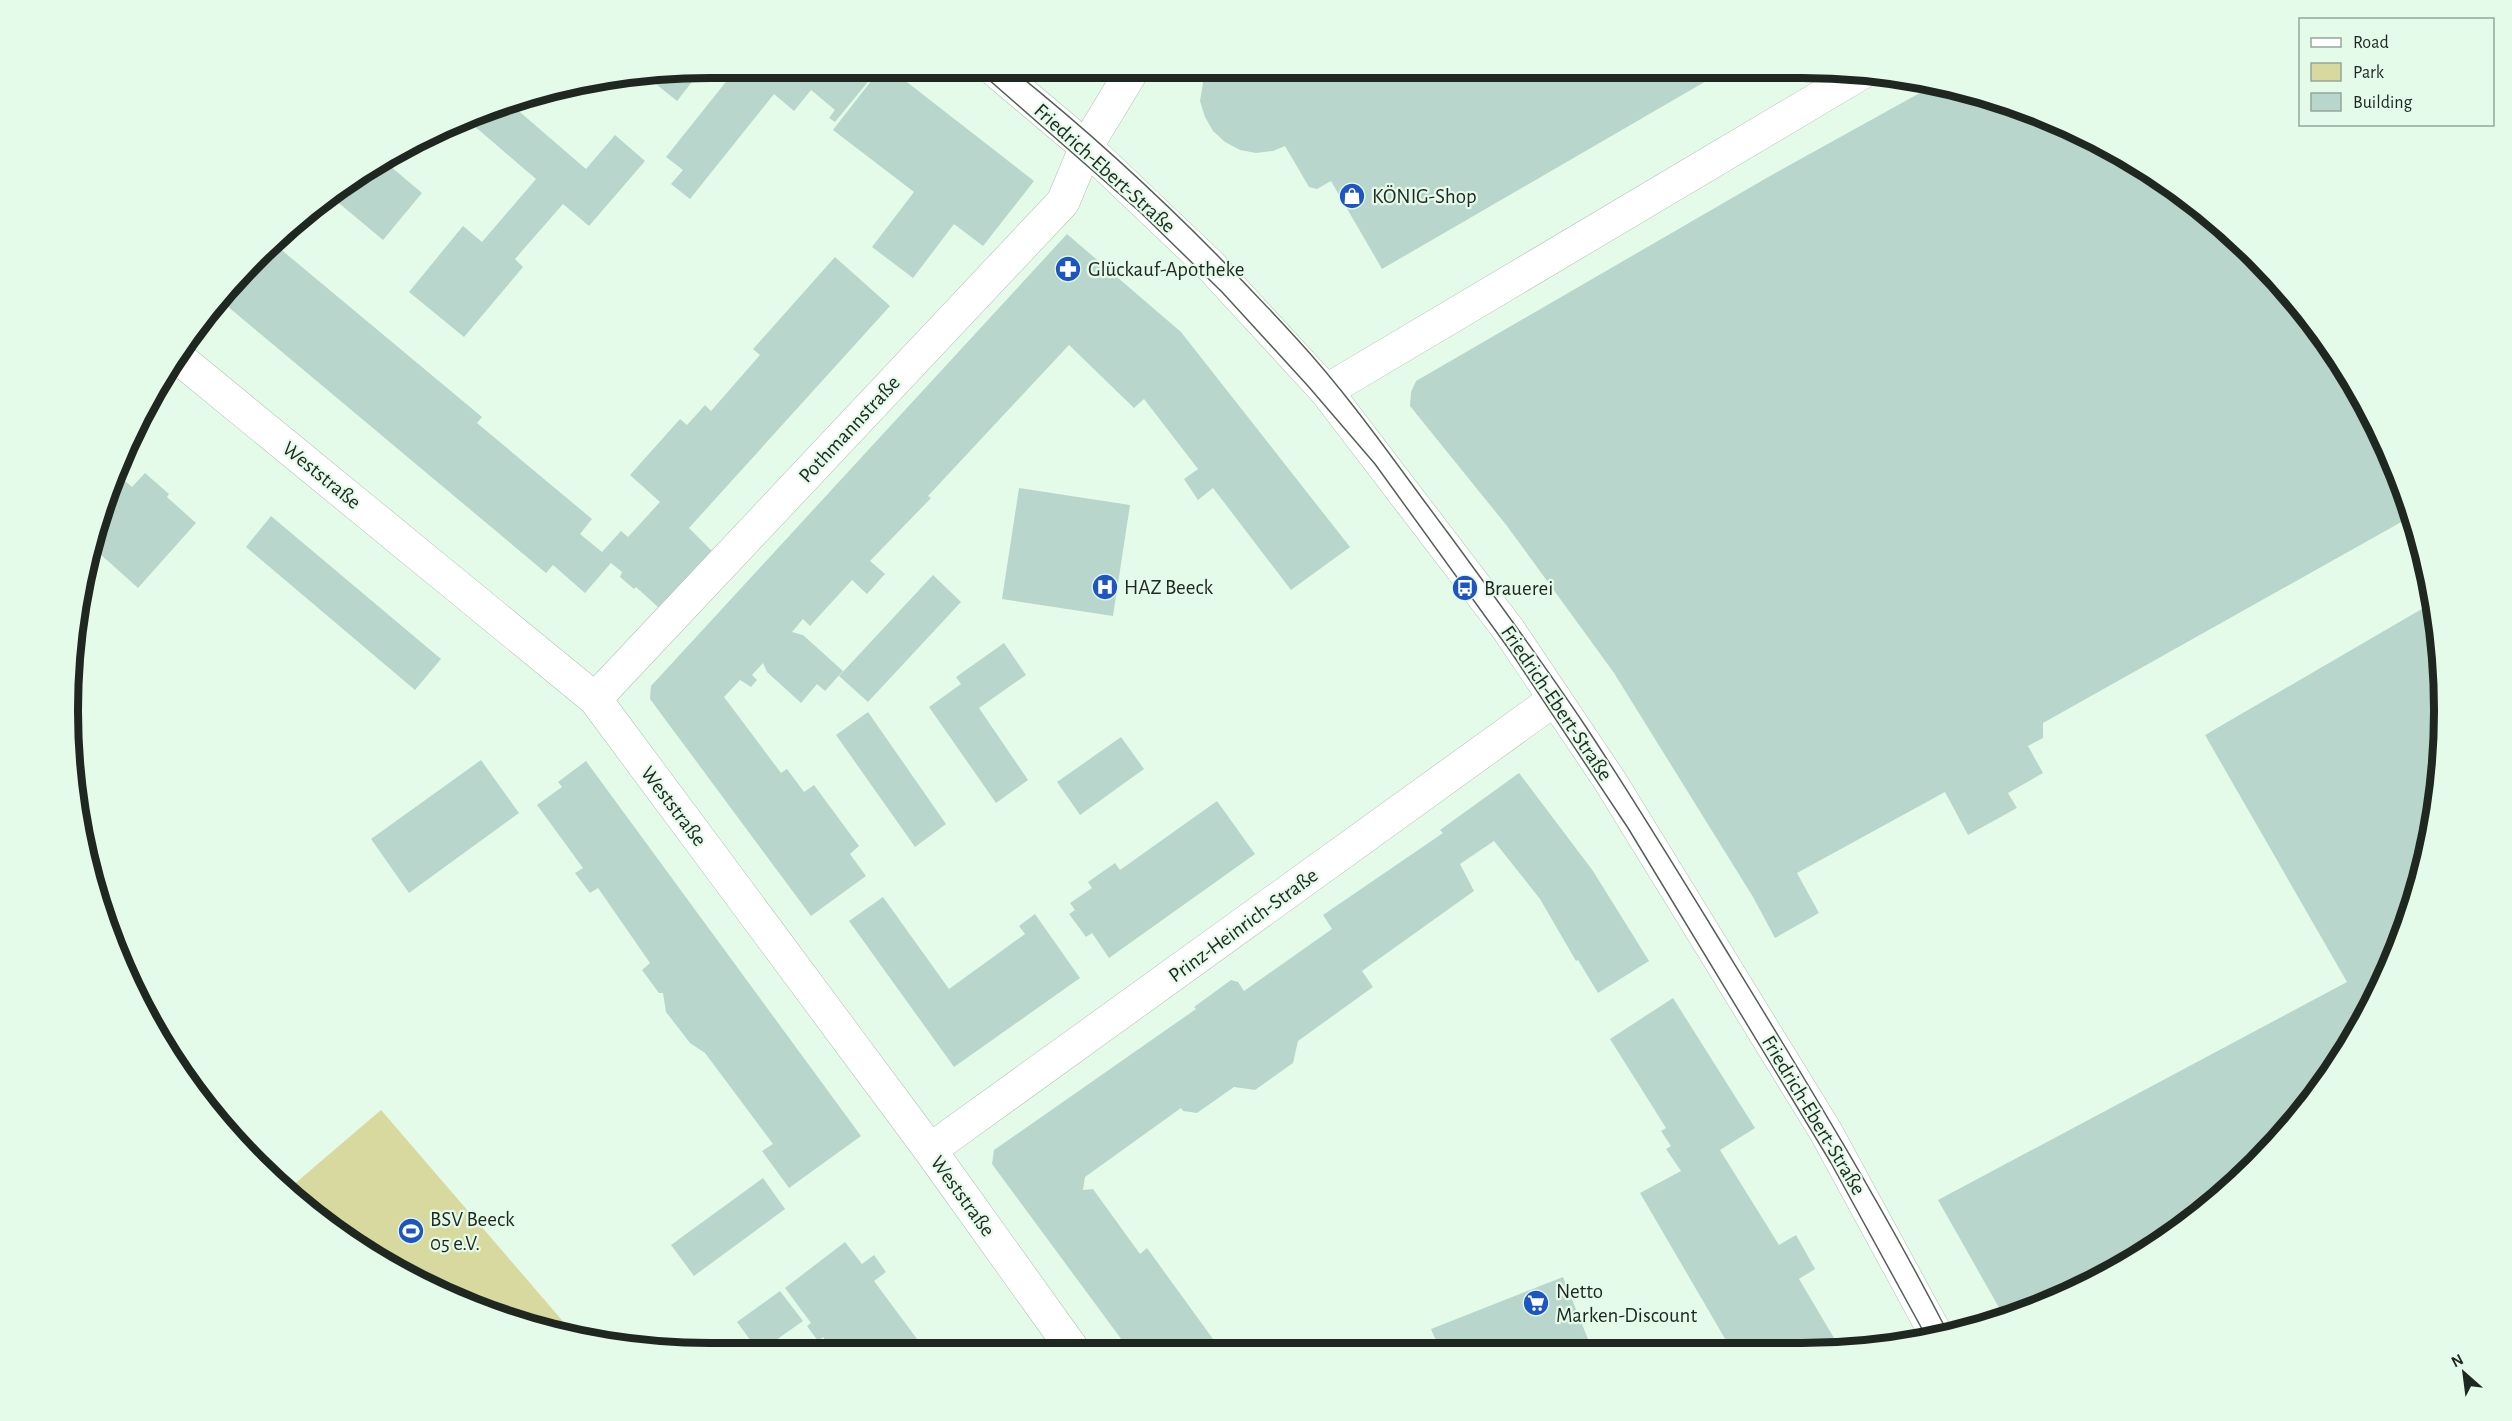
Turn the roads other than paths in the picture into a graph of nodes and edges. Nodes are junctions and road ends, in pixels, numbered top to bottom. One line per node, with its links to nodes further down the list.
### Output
1 (1004, 78): 4 (street, Friedrich-Ebert-Straße)
2 (1128, 78): 4 (street, Pothmannstraße)
3 (1850, 80): 6 (street)
4 (1086, 147): 6 (street, Friedrich-Ebert-Straße); 7 (street, Pothmannstraße)
5 (183, 362): 7 (street, Weststraße)
6 (1326, 391): 8 (street, Friedrich-Ebert-Straße)
7 (595, 699): 9 (street, Weststraße)
8 (1556, 699): 9 (street, Prinz-Heinrich-Straße); 10 (street, Friedrich-Ebert-Straße)
9 (930, 1150): 11 (street, Weststraße)
10 (1933, 1329)
11 (1068, 1343)

